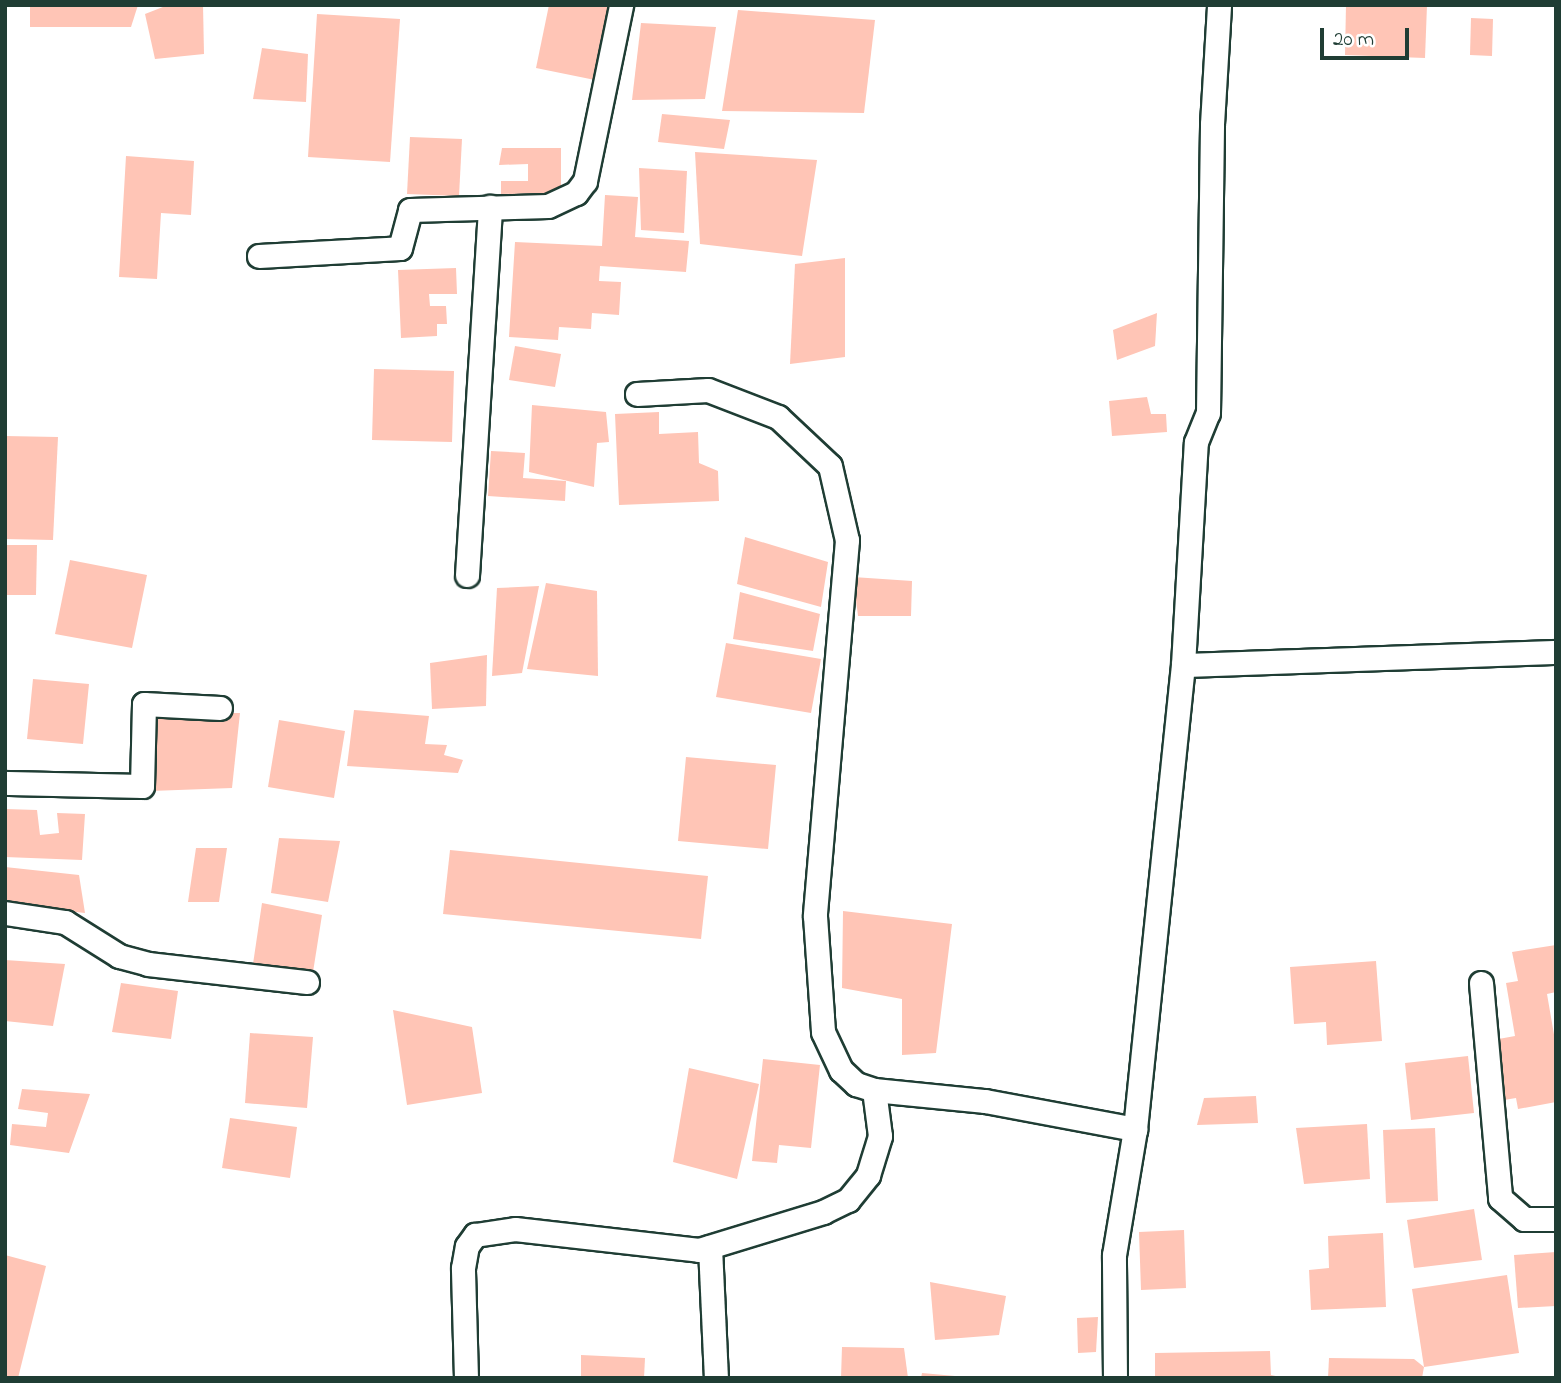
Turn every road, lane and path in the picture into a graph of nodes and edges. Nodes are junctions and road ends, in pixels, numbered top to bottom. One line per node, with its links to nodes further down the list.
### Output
1 (621, 5): 3 (street)
2 (1219, 5): 8 (street)
3 (490, 207): 4 (street); 6 (street)
4 (259, 256)
5 (637, 394): 14 (street)
6 (467, 575)
7 (1556, 652): 8 (street)
8 (1183, 665): 15 (street)
9 (220, 708): 10 (street)
10 (5, 783)
11 (5, 913): 12 (street)
12 (307, 982)
13 (1482, 983): 16 (street)
14 (874, 1090): 15 (street); 17 (street)
15 (1135, 1129): 20 (street)
16 (1556, 1219)
17 (710, 1247): 18 (street); 19 (street)
18 (466, 1378)
19 (716, 1378)
20 (1115, 1378)

